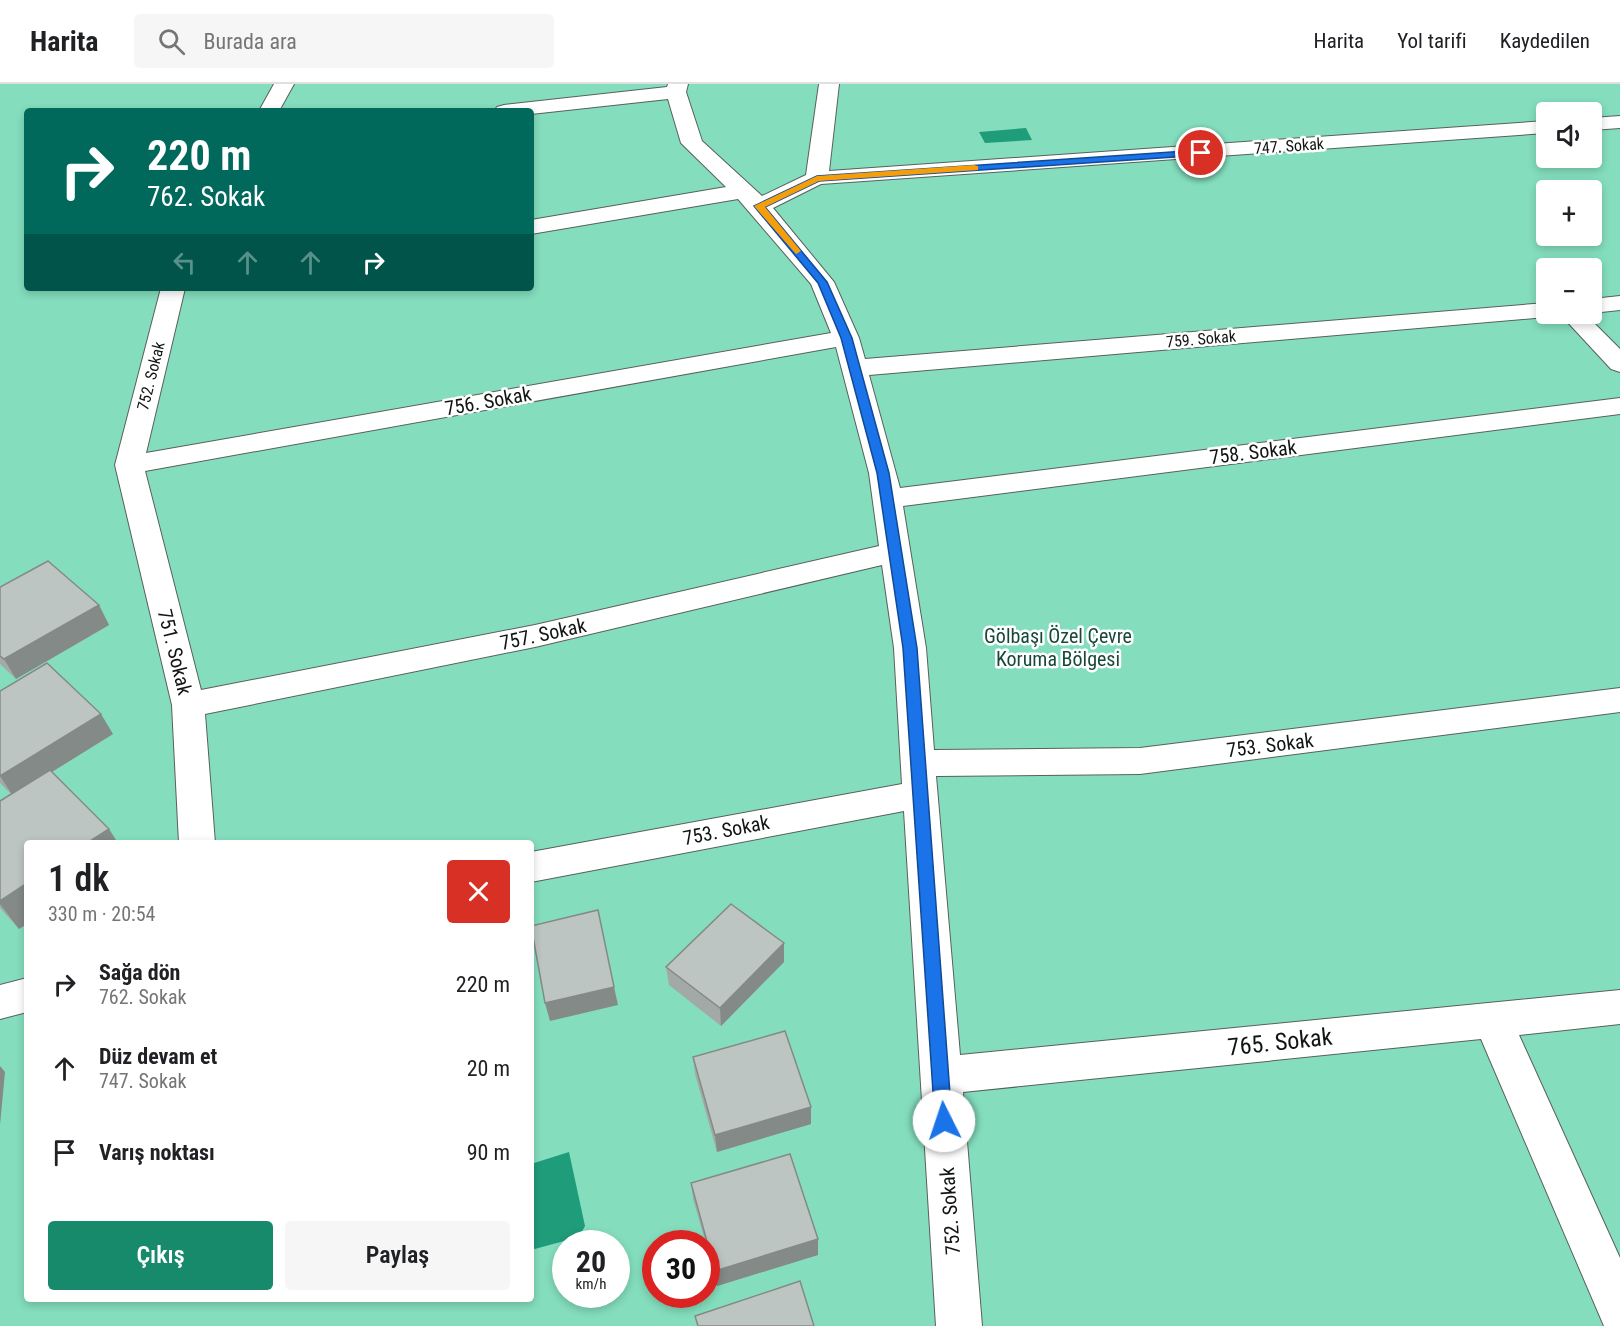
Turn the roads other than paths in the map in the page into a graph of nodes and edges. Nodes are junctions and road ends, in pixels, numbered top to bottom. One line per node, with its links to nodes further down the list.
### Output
1 (284, 84): 4 (street)
2 (829, 84): 9 (street)
3 (677, 88): 5 (street); 10 (street, 752. Sokak)
4 (271, 108)
5 (527, 108)
6 (1620, 122): 7 (street)
7 (1602, 123)
8 (1536, 129): 9 (street, 747. Sokak)
9 (817, 178): 10 (street)
10 (751, 199): 11 (street); 17 (street, 752. Sokak)
11 (534, 227)
12 (173, 291): 20 (street, 752. Sokak)
13 (1620, 303): 14 (street)
14 (1602, 305)
15 (1536, 311): 17 (street, 759. Sokak)
16 (1582, 324): 18 (street)
17 (851, 353): 20 (street, 756. Sokak); 21 (street, 752. Sokak)
18 (1620, 364)
19 (1620, 406): 21 (street, 758. Sokak)
20 (129, 465): 24 (street, 751. Sokak)
21 (887, 499): 22 (street, 752. Sokak)
22 (896, 552): 24 (street, 757. Sokak); 25 (street, 752. Sokak)
23 (1620, 700): 25 (street, 753. Sokak)
24 (188, 705): 26 (street, 751. Sokak)
25 (919, 778): 27 (street, 753. Sokak); 32 (street, 752. Sokak)
26 (197, 840)
27 (534, 866)
28 (24, 996): 29 (street)
29 (0, 1002)
30 (1620, 1006): 31 (street, 765. Sokak)
31 (1493, 1020): 32 (street, 765. Sokak); 33 (street)
32 (940, 1076): 34 (street, 752. Sokak)
33 (1620, 1310)
34 (959, 1326)

